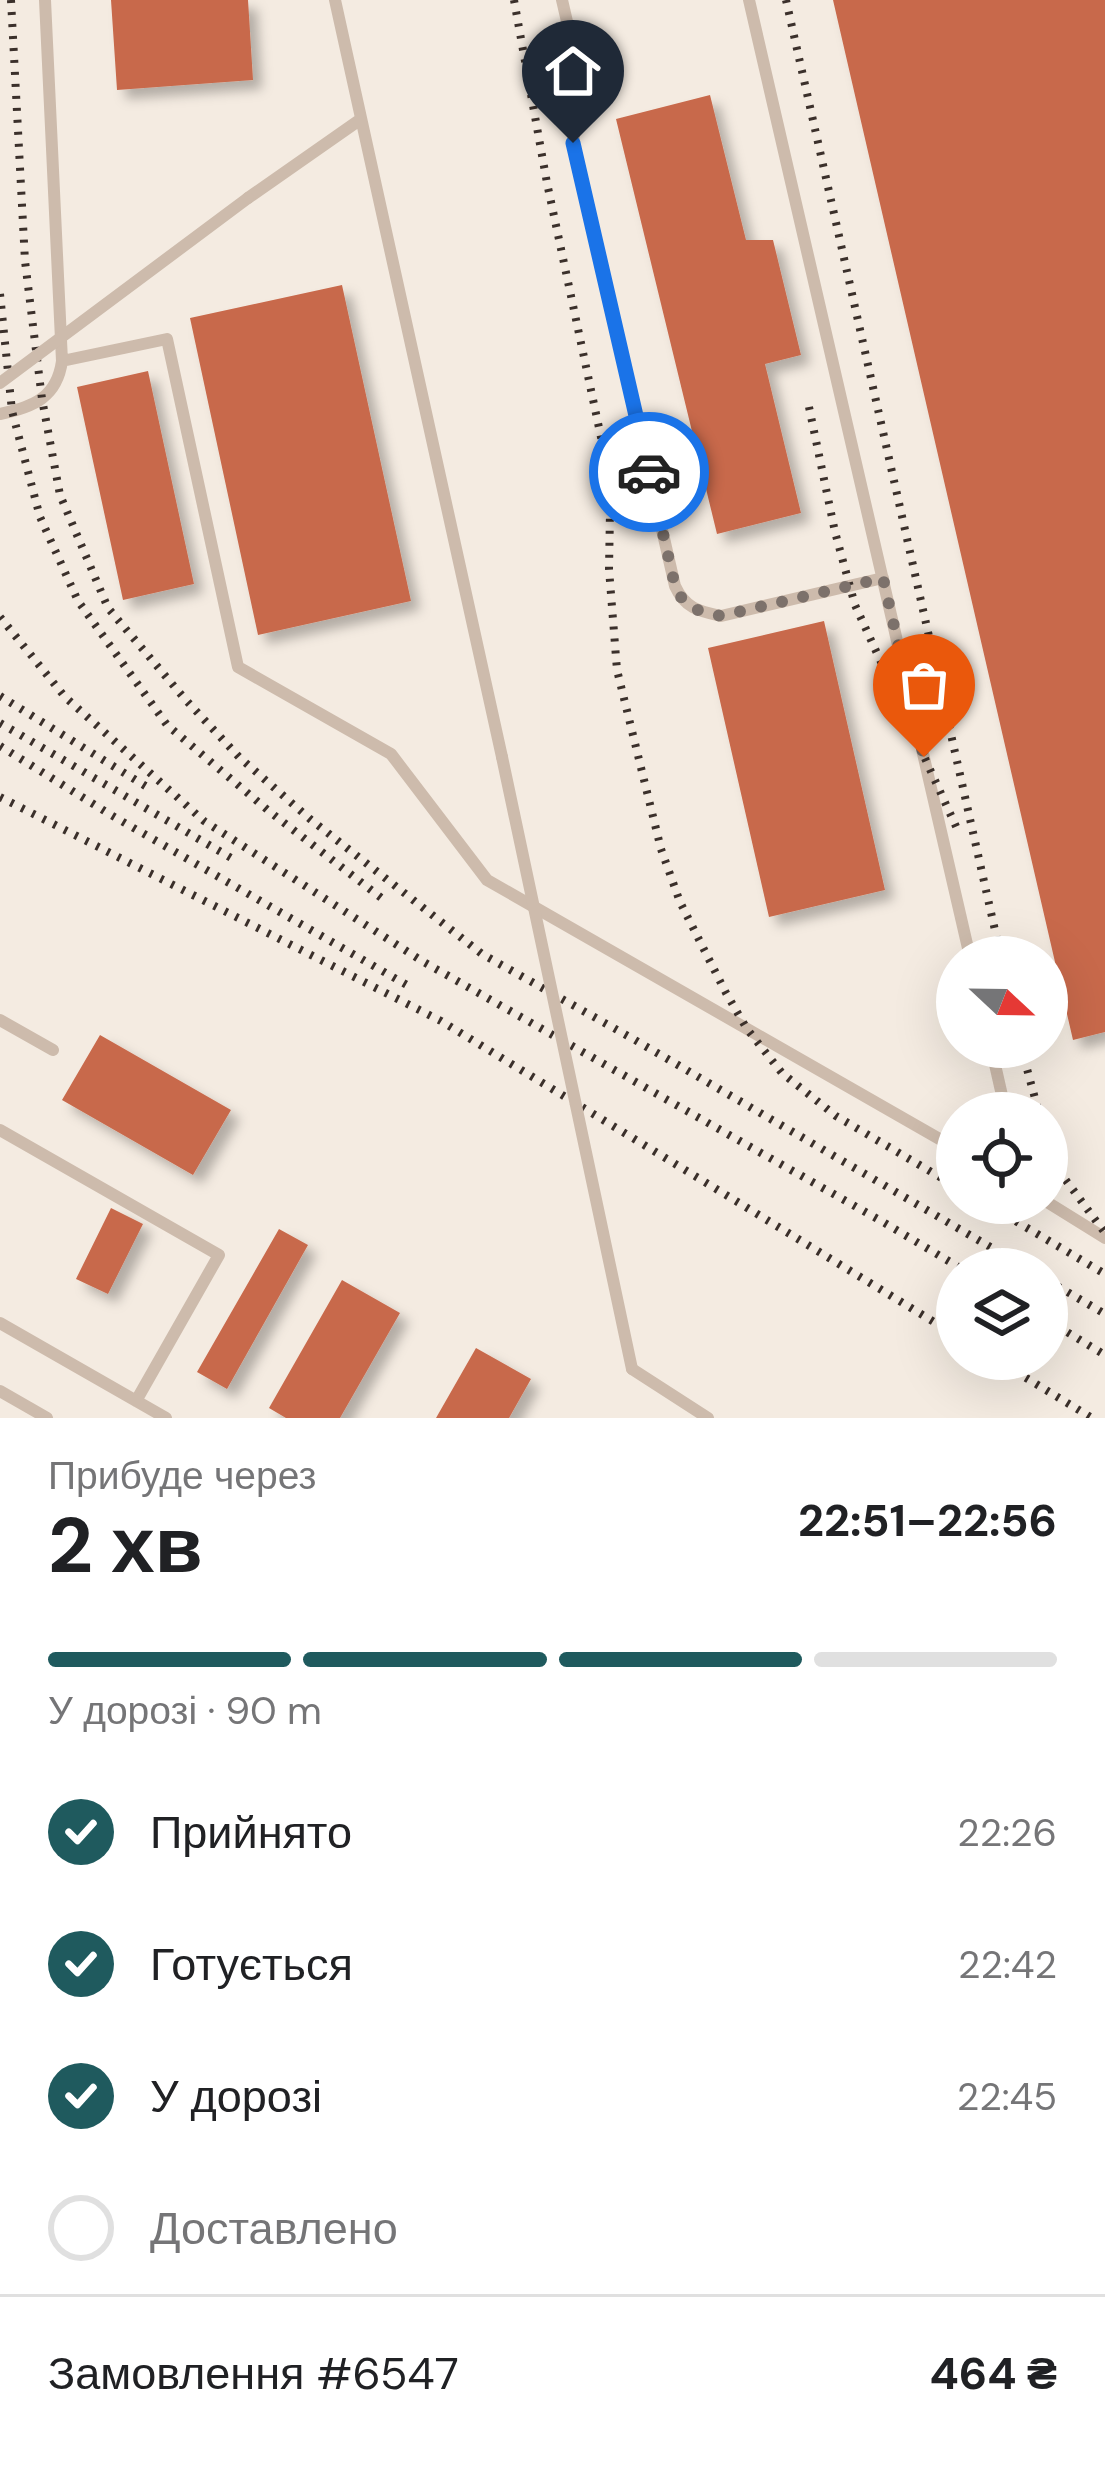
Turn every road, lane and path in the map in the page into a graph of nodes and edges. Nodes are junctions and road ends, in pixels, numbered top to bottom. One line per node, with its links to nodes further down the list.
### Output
1 (45, 0): 6 (lane)
2 (335, 0): 5 (lane)
3 (562, 0): 9 (lane)
4 (749, 0): 9 (lane)
5 (361, 119): 7 (lane, bridge); 22 (lane, bridge)
6 (62, 361): 8 (lane); 14 (lane)
7 (0, 383)
8 (0, 414)
9 (883, 578): 10 (lane)
10 (965, 936)
11 (0, 1021): 12 (lane)
12 (53, 1050)
13 (0, 1130): 19 (lane)
14 (936, 1137)
15 (1068, 1215): 16 (lane)
16 (1105, 1238)
17 (0, 1324): 19 (lane)
18 (0, 1391): 21 (lane)
19 (136, 1401): 20 (lane)
20 (158, 1417)
21 (47, 1418)
22 (708, 1418)

